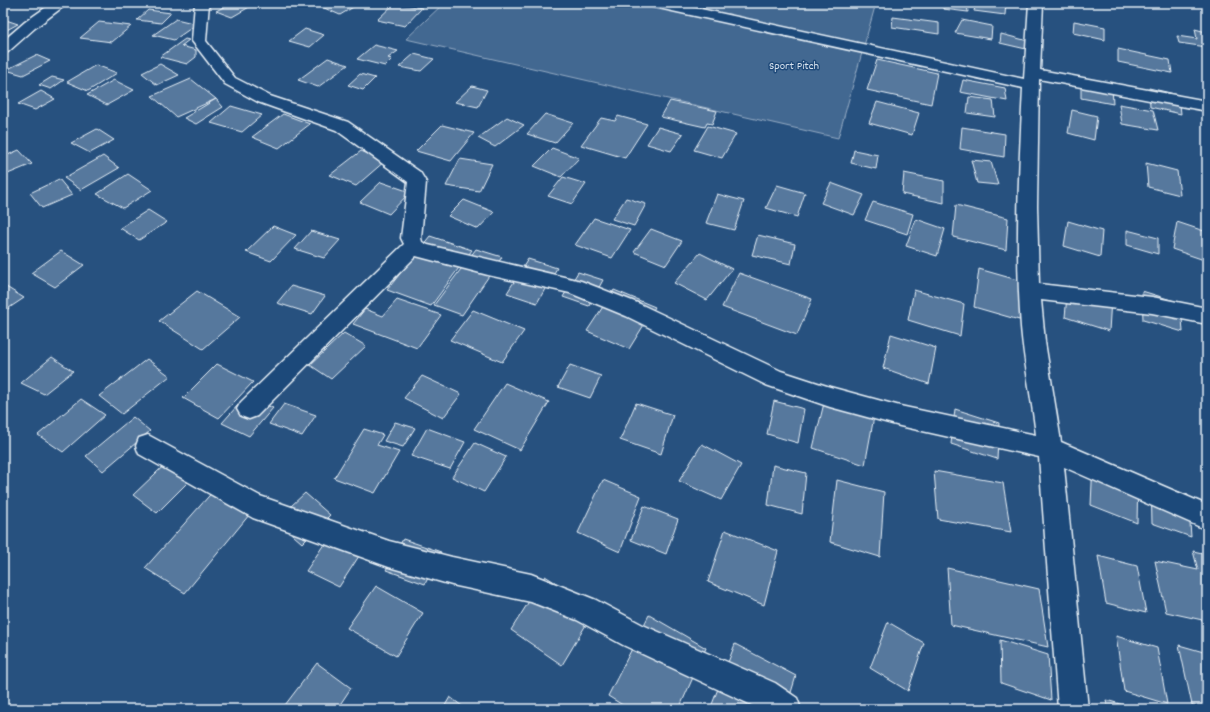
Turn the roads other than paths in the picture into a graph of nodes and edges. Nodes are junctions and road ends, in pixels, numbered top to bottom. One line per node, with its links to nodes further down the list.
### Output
1 (61, 3): 5 (street)
2 (202, 3): 8 (street)
3 (654, 3): 6 (street)
4 (1036, 3): 6 (street)
5 (3, 49)
6 (1031, 79): 7 (street); 9 (street)
7 (1207, 106)
8 (414, 246): 11 (street); 13 (street)
9 (1031, 291): 10 (street); 13 (street)
10 (1207, 316)
11 (249, 409)
12 (148, 446): 15 (street)
13 (1050, 449): 14 (street); 16 (street)
14 (1207, 518)
15 (786, 709)
16 (1073, 709)

